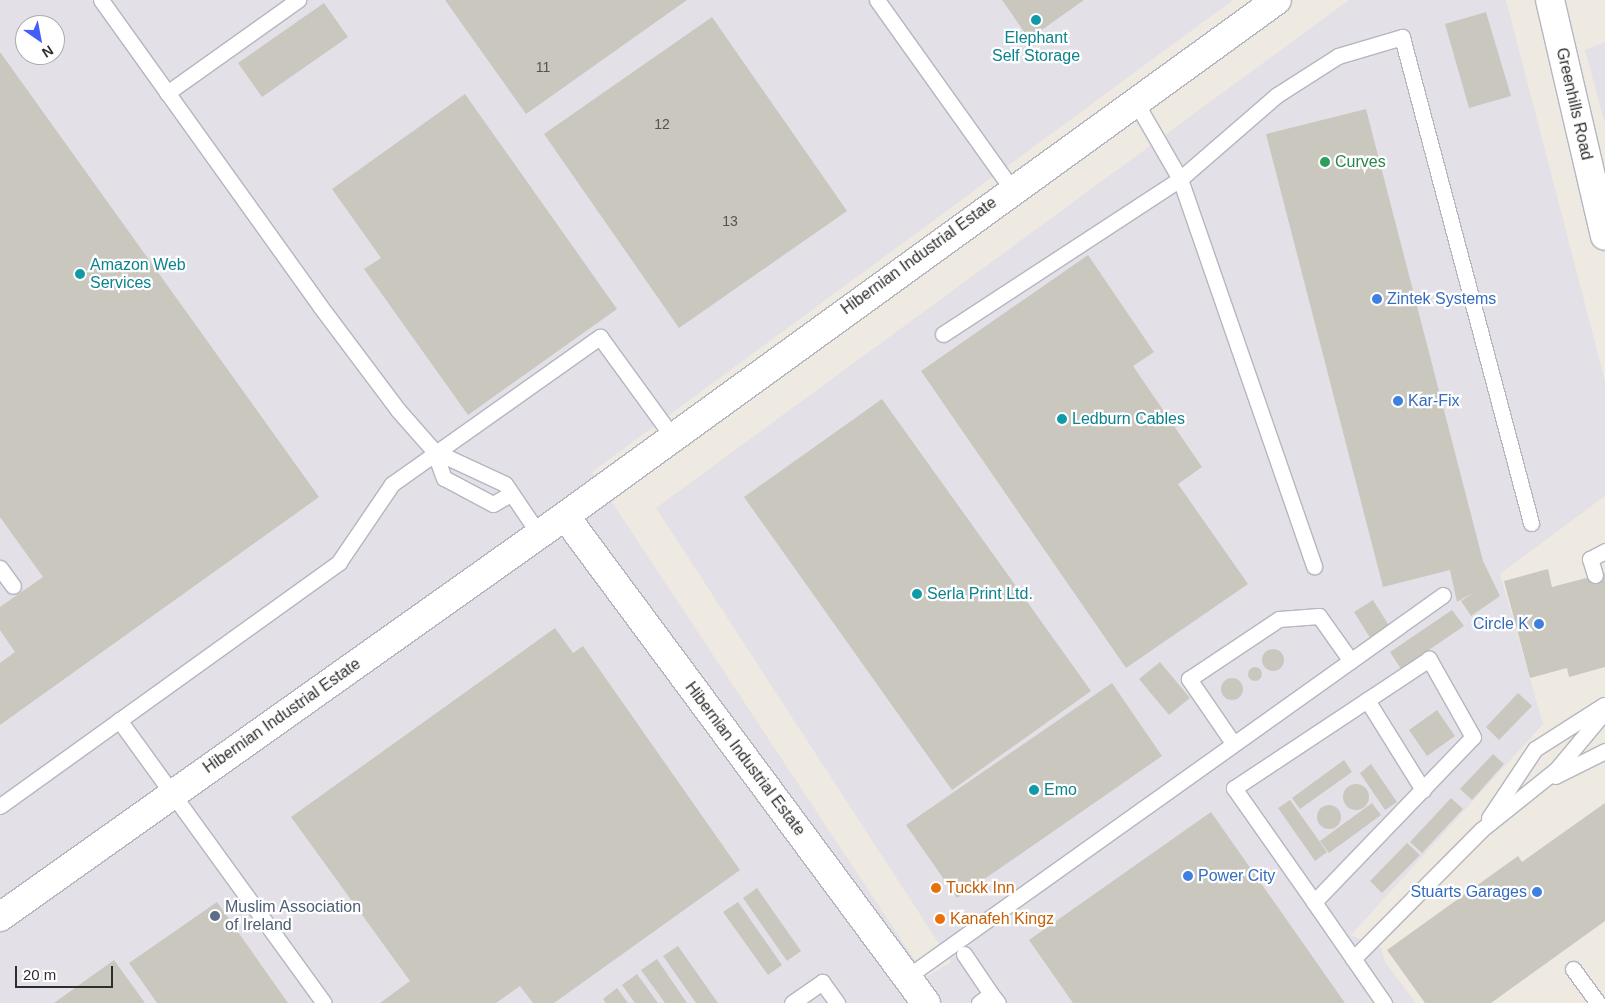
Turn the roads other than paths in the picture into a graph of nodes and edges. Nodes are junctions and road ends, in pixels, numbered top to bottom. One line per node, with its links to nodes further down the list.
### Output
1 (101, 0): 6 (lane)
2 (298, 0): 6 (lane)
3 (877, 0): 9 (lane)
4 (1277, 0): 7 (street, Hibernian Industrial Estate)
5 (1550, 0): 10 (street, Greenhills Road)
6 (167, 93): 13 (lane)
7 (1134, 101): 8 (lane); 9 (street, Hibernian Industrial Estate)
8 (1180, 179): 11 (lane); 16 (lane); 19 (lane)
9 (1012, 188): 12 (street, Hibernian Industrial Estate)
10 (1605, 236)
11 (943, 334)
12 (672, 436): 13 (lane); 15 (street, Hibernian Industrial Estate)
13 (434, 451): 14 (lane); 14 (lane); 28 (lane)
14 (510, 494): 17 (lane)
15 (565, 516): 17 (street, Hibernian Industrial Estate); 42 (street, Hibernian Industrial Estate)
16 (1531, 522)
17 (539, 534): 34 (street, Hibernian Industrial Estate)
18 (1605, 551): 21 (lane)
19 (1314, 567)
20 (0, 568): 22 (lane)
21 (1595, 576)
22 (13, 586)
23 (1443, 594): 24 (lane)
24 (1350, 660): 29 (lane); 29 (lane)
25 (1367, 700): 33 (lane); 33 (lane); 37 (lane)
26 (1605, 704): 31 (lane)
27 (1605, 711): 32 (lane)
28 (119, 720): 34 (lane); 35 (lane)
29 (1233, 743): 42 (lane)
30 (1605, 751): 32 (lane)
31 (1517, 776): 32 (lane); 36 (lane)
32 (1538, 784): 36 (lane)
33 (1423, 790): 37 (lane)
34 (171, 795): 38 (street, Hibernian Industrial Estate); 44 (lane)
35 (0, 806)
36 (1481, 830): 40 (lane)
37 (1314, 902): 40 (lane)
38 (0, 917)
39 (964, 954): 43 (lane)
40 (1353, 959): 49 (lane)
41 (1573, 969): 50 (lane)
42 (907, 976): 47 (street, Hibernian Industrial Estate)
43 (994, 999): 48 (lane)
44 (324, 1003)
45 (792, 1003): 46 (lane)
46 (837, 1003)
47 (926, 1003)
48 (979, 1003)
49 (1384, 1003)
50 (1598, 1003)

